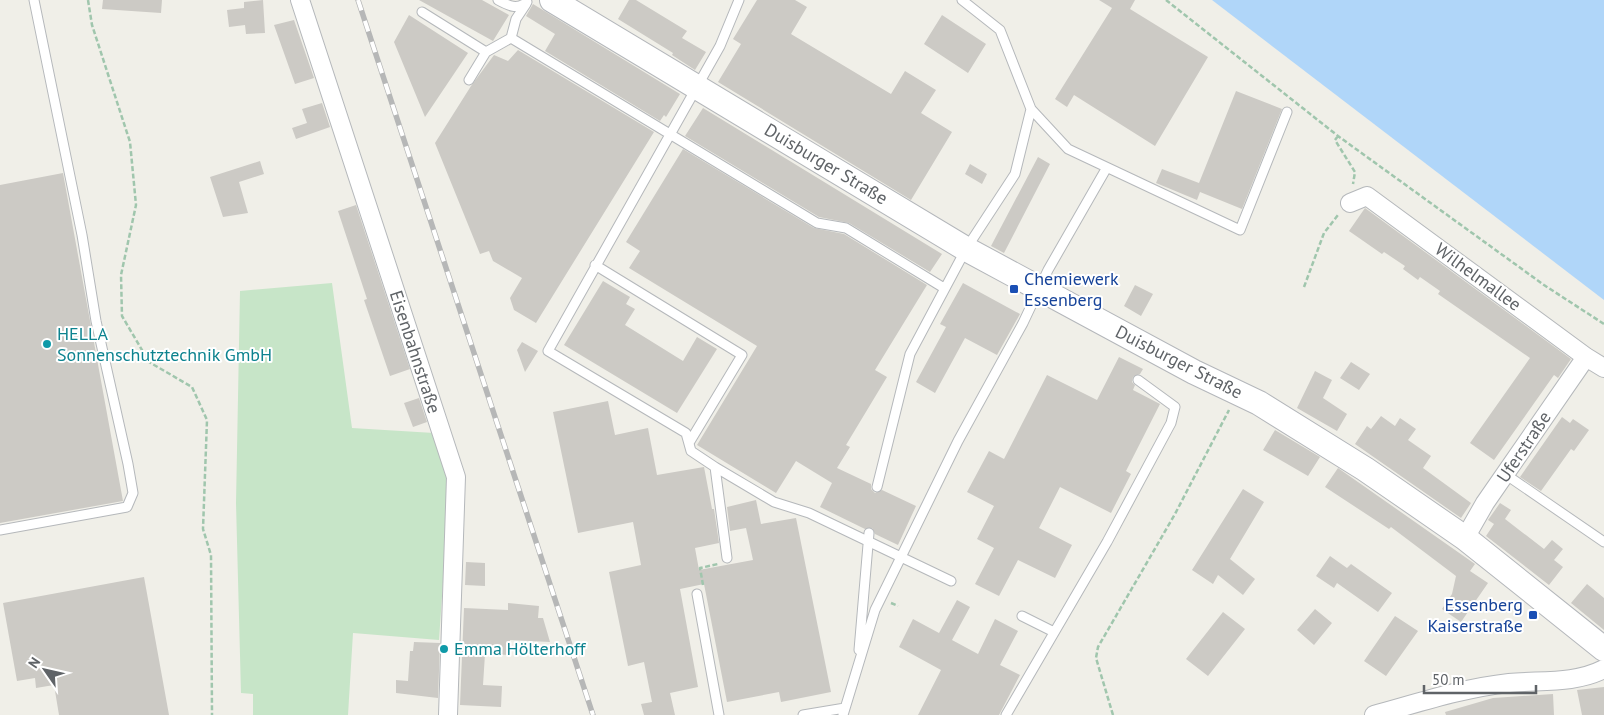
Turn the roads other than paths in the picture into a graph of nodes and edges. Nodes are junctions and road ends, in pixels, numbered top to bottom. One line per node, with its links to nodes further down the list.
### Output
1 (34, 0): 29 (lane)
2 (300, 0): 44 (street, Eisenbahnstraße)
3 (498, 0): 7 (lane)
4 (552, 0): 12 (main road, Duisburger Straße)
5 (739, 0): 12 (lane)
6 (962, 0): 13 (lane)
7 (527, 2): 9 (lane)
8 (422, 12): 10 (lane)
9 (511, 38): 10 (lane); 15 (lane)
10 (486, 52): 11 (lane)
11 (469, 80)
12 (696, 86): 15 (lane); 18 (main road, Duisburger Straße)
13 (1031, 109): 16 (lane); 18 (lane)
14 (1287, 112): 16 (lane)
15 (669, 134): 19 (lane); 20 (lane)
16 (1106, 169): 21 (lane)
17 (1350, 203): 22 (street, Wilhelmallee)
18 (966, 249): 20 (lane); 21 (main road, Duisburger Straße)
19 (595, 265): 25 (lane); 25 (lane)
20 (944, 288): 28 (lane)
21 (1039, 289): 31 (main road, Duisburger Straße); 33 (lane)
22 (1586, 357): 23 (street, Wilhelmallee); 27 (street, Uferstraße)
23 (1604, 368)
24 (1138, 380): 38 (lane)
25 (688, 443): 26 (lane)
26 (715, 467): 30 (lane); 34 (lane)
27 (1505, 474): 31 (street, Uferstraße); 32 (lane)
28 (877, 487)
29 (0, 530)
30 (869, 538): 33 (lane); 40 (lane)
31 (1465, 538): 39 (main road, Duisburger Straße)
32 (1604, 542)
33 (901, 556): 35 (lane); 40 (lane)
34 (728, 558)
35 (951, 581)
36 (697, 594): 45 (lane)
37 (1022, 616): 38 (lane)
38 (1054, 632): 47 (lane)
39 (1604, 649)
40 (858, 668): 42 (lane)
41 (1604, 670): 43 (street)
42 (844, 712): 46 (lane)
43 (1379, 714)
44 (448, 715)
45 (719, 715)
46 (803, 715)
47 (1006, 715)

